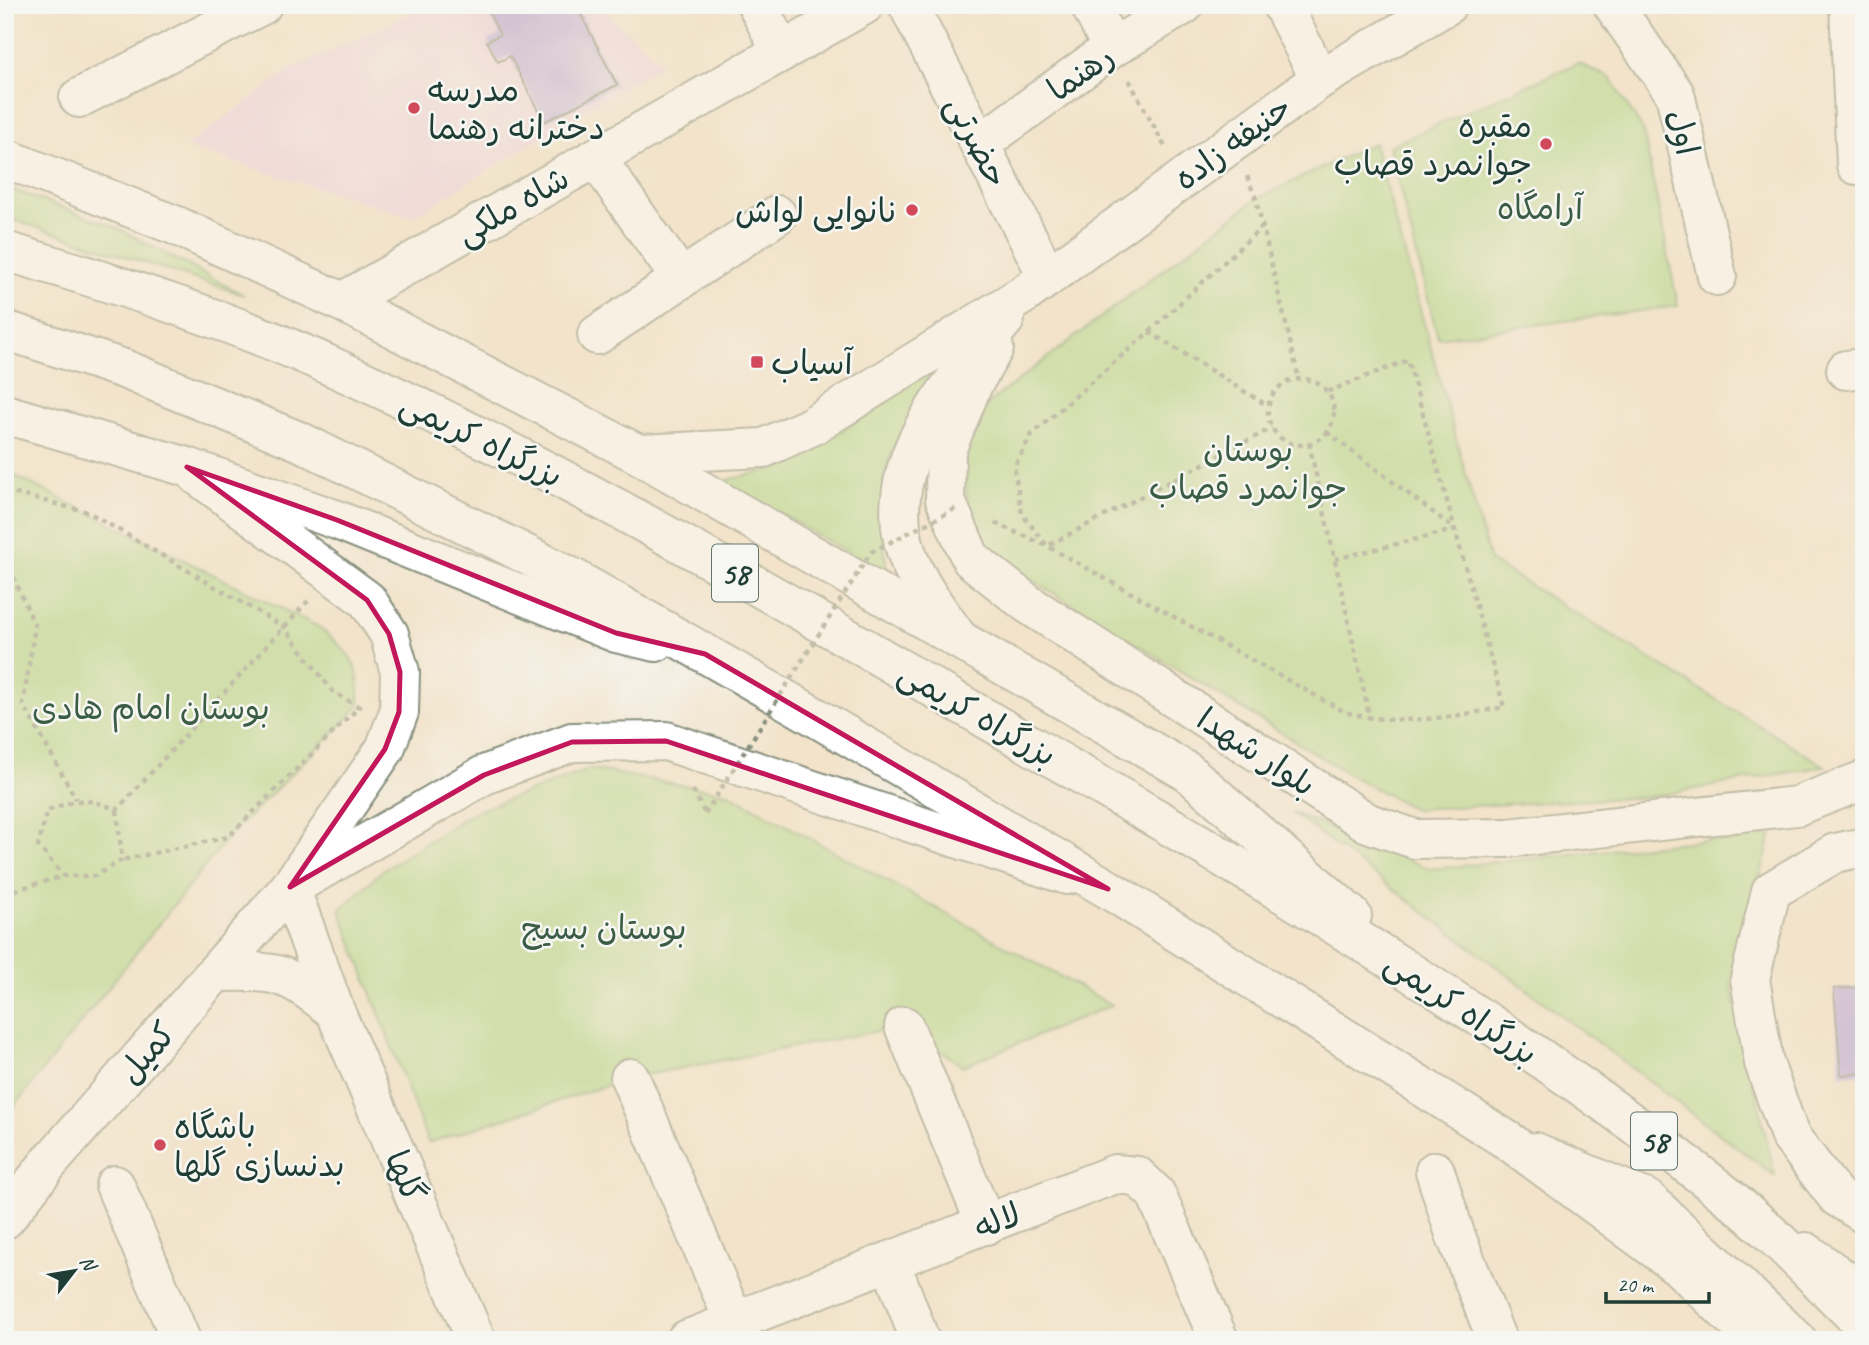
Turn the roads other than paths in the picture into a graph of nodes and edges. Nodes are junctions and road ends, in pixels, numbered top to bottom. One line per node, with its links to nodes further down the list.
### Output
1 (262, 5): 14 (main road)
2 (757, 5): 12 (main road)
3 (864, 5): 12 (main road, شاه ملکی)
4 (908, 5): 15 (main road, حضرتی)
5 (1090, 5): 11 (main road)
6 (1184, 5): 11 (main road, رهنما)
7 (1282, 5): 13 (main road)
8 (1447, 5): 13 (main road, حنیفه زاده)
9 (1614, 5): 21 (main road, اول)
10 (1849, 5): 18 (main road)
11 (1112, 48): 15 (main road, رهنما)
12 (782, 52): 17 (main road, شاه ملکی)
13 (1320, 79): 23 (main road, حنیفه زاده)
14 (79, 98)
15 (980, 144): 23 (main road, حضرتی)
16 (5, 158): 24 (main road)
17 (596, 158): 22 (main road); 24 (main road, شاه ملکی)
18 (1856, 165)
19 (777, 215): 22 (main road)
20 (5, 250): 37 (main road, بزرگراه کریمی / 58)
21 (1717, 276)
22 (681, 279): 26 (main road)
23 (1037, 285): 28 (main road); 30 (main road); 32 (main road, بلوار شهدا)
24 (342, 302): 28 (main road)
25 (5, 331): 31 (main road, 58)
26 (597, 335)
27 (5, 414): 29 (main road)
28 (638, 454): 30 (main road)
29 (187, 467): 31 (main road); 34 (main road)
30 (958, 638): 37 (main road)
31 (705, 654): 35 (main road, 58)
32 (1864, 780)
33 (1864, 847): 45 (main road)
34 (290, 887): 35 (main road); 36 (main road, کمیل); 38 (main road, گلها)
35 (1108, 889): 41 (main road, 58)
36 (216, 972): 38 (main road, گلها); 46 (main road, کمیل)
37 (1425, 979): 44 (main road, بزرگراه کریمی / 58)
38 (335, 1012): 53 (main road, گلها)
39 (904, 1026): 47 (main road)
40 (630, 1078): 51 (main road)
41 (1510, 1142): 58 (main road, 58); 59 (main road)
42 (1435, 1171): 57 (main road)
43 (115, 1185): 52 (main road)
44 (1733, 1201): 49 (main road); 50 (main road, بزرگراه کریمی / 58)
45 (1864, 1214)
46 (5, 1219)
47 (986, 1225): 48 (main road, لاله); 56 (main road, لاله)
48 (890, 1262): 51 (main road, لاله); 55 (main road)
49 (1864, 1294)
50 (1864, 1325)
51 (738, 1330): 54 (main road, لاله)
52 (181, 1340)
53 (476, 1340)
54 (686, 1340)
55 (920, 1340)
56 (1219, 1340)
57 (1497, 1340)
58 (1756, 1340)
59 (1797, 1340)

